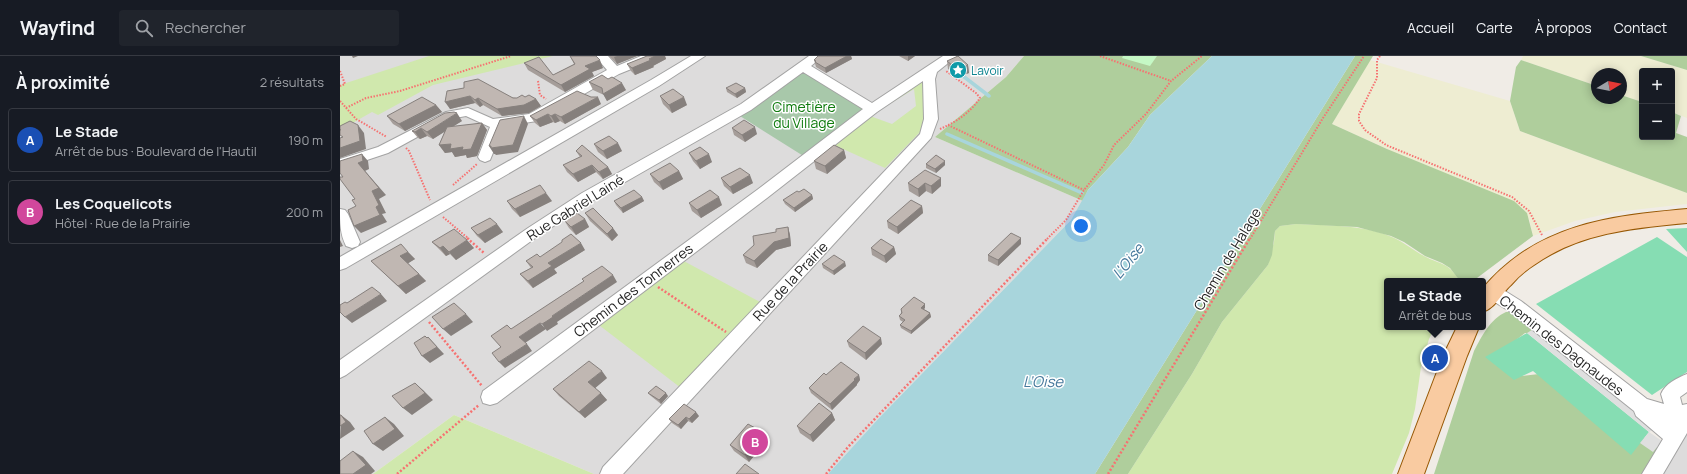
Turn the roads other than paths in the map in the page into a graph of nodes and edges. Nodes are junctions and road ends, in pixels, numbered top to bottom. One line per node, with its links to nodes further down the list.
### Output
1 (601, 56): 8 (street)
2 (652, 56): 8 (street)
3 (699, 56): 18 (street)
4 (817, 56): 7 (street, Rue Gabriel Lainé)
5 (951, 56): 6 (street, Chemin des Tonnerres)
6 (935, 68): 11 (street, Chemin des Tonnerres); 27 (street, Rue de la Prairie)
7 (803, 70): 11 (street); 21 (street, Rue Gabriel Lainé)
8 (615, 71): 9 (street)
9 (580, 90): 10 (street); 12 (street)
10 (593, 96)
11 (872, 109): 23 (street, Chemin des Tonnerres)
12 (498, 123): 13 (street); 14 (street)
13 (485, 157)
14 (340, 164)
15 (340, 214): 17 (street)
16 (1687, 216): 19 (main road)
17 (352, 242)
18 (340, 264)
19 (1487, 297): 24 (street, Chemin des Dagnaudes)
20 (1467, 330): 28 (main road)
21 (340, 370)
22 (1687, 382): 25 (street)
23 (490, 396)
24 (1631, 400): 25 (street, Chemin des Dagnaudes); 26 (street, Chemin des Dagnaudes)
25 (1682, 413): 26 (street)
26 (1675, 437): 29 (street)
27 (610, 474)
28 (1411, 474)
29 (1652, 474)

